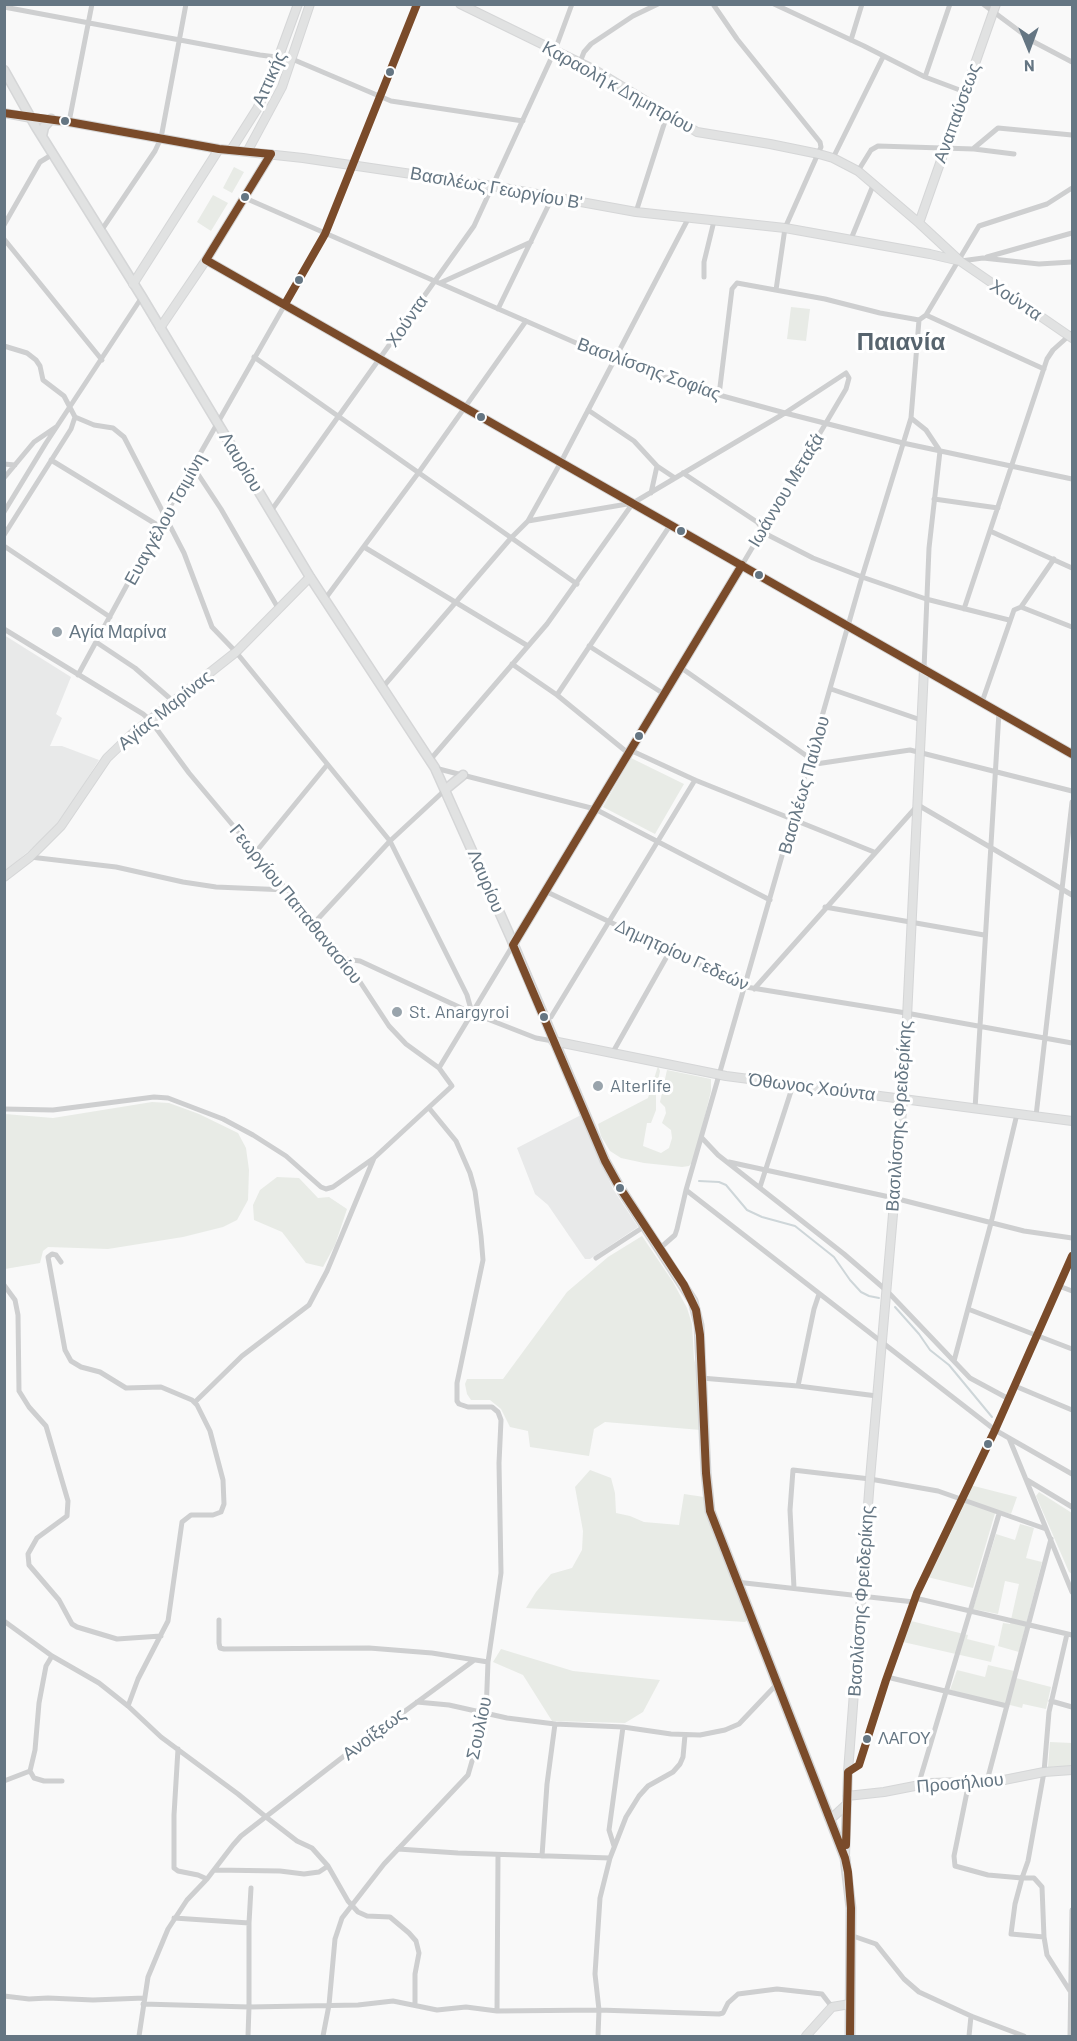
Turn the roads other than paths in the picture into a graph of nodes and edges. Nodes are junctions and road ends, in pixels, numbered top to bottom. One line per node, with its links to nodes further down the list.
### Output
1 (92, 4): 16 (street)
2 (186, 4): 17 (street)
3 (298, 4): 21 (street, Αττικής)
4 (310, 4): 22 (street, Αττικής)
5 (417, 4): 28 (street, Ευαγγέλου Τσιμίνη)
6 (460, 4): 19 (street, Καραολή κ Δημητρίου)
7 (572, 4): 19 (street, Χούντα)
8 (658, 4): 23 (street)
9 (713, 4): 45 (street)
10 (774, 4): 18 (street)
11 (862, 4): 18 (street)
12 (950, 4): 26 (street)
13 (983, 4): 15 (street)
14 (4, 7): 16 (street)
15 (995, 8): 24 (street); 27 (street, Αναπαύσεως)
16 (89, 22): 17 (street); 34 (street)
17 (180, 40): 21 (street); 37 (street)
18 (851, 40): 20 (street)
19 (555, 50): 23 (street, Καραολή κ Δημητρίου); 33 (street, Χούντα)
20 (883, 57): 26 (street); 47 (street)
21 (280, 58): 22 (street); 41 (street, Αττικής)
22 (292, 59): 28 (street); 42 (street, Αττικής)
23 (580, 62): 30 (street, Καραολή κ Δημητρίου)
24 (1072, 62)
25 (4, 70): 31 (main road, Λαυρίου)
26 (925, 77): 27 (street)
27 (965, 92): 38 (street, Αναπαύσεως)
28 (382, 96): 33 (street); 48 (street, Ευαγγέλου Τσιμίνη)
29 (4, 113): 31 (street, Βασιλέως Γεωργίου Β')
30 (667, 115): 45 (street, Καραολή κ Δημητρίου); 55 (street)
31 (31, 118): 32 (street, Βασιλέως Γεωργίου Β'); 36 (main road, Λαυρίου)
32 (51, 119): 34 (street, Βασιλέως Γεωργίου Β'); 36 (main road)
33 (523, 121): 51 (street, Χούντα)
34 (69, 122): 37 (street, Βασιλέως Γεωργίου Β')
35 (1072, 135): 40 (street)
36 (42, 136): 43 (main road, Λαυρίου)
37 (161, 138): 39 (street, Βασιλέως Γεωργίου Β'); 61 (street)
38 (944, 148): 40 (street); 49 (street); 58 (street, Αναπαύσεως)
39 (219, 149): 41 (street, Βασιλέως Γεωργίου Β'); 73 (street)
40 (974, 149): 46 (street)
41 (231, 150): 42 (street, Βασιλέως Γεωργίου Β')
42 (248, 152): 44 (street, Βασιλέως Γεωργίου Β')
43 (53, 154): 59 (street); 61 (main road, Λαυρίου)
44 (271, 154): 48 (street, Βασιλέως Γεωργίου Β'); 54 (street)
45 (819, 154): 47 (street, Καραολή κ Δημητρίου); 60 (street)
46 (1014, 154)
47 (833, 158): 49 (street, Καραολή κ Δημητρίου)
48 (352, 165): 51 (street, Βασιλέως Γεωργίου Β'); 63 (street, Ευαγγέλου Τσιμίνη)
49 (858, 171): 50 (street, Καραολή κ Δημητρίου)
50 (874, 183): 58 (street, Καραολή κ Δημητρίου); 65 (street)
51 (494, 186): 53 (street, Βασιλέως Γεωργίου Β'); 72 (street, Χούντα)
52 (1072, 189): 69 (street)
53 (553, 196): 55 (street, Βασιλέως Γεωργίου Β'); 66 (street)
54 (245, 198): 63 (street, Βασιλίσσης Σοφίας); 68 (street)
55 (636, 212): 56 (street, Βασιλέως Γεωργίου Β')
56 (688, 219): 57 (street, Βασιλέως Γεωργίου Β'); 87 (street)
57 (714, 221): 60 (street, Βασιλέως Γεωργίου Β'); 71 (street)
58 (919, 223): 69 (street, Καραολή κ Δημητρίου)
59 (4, 225)
60 (785, 228): 65 (street, Βασιλέως Γεωργίου Β'); 74 (street)
61 (100, 231): 73 (main road, Λαυρίου)
62 (1072, 233): 67 (street)
63 (325, 234): 72 (street, Βασιλίσσης Σοφίας); 76 (street, Ευαγγέλου Τσιμίνη)
64 (4, 239): 86 (street)
65 (851, 239): 69 (street, Βασιλέως Γεωργίου Β')
66 (531, 242): 72 (street); 77 (street)
67 (983, 258): 69 (street); 70 (street)
68 (206, 260): 76 (street); 81 (street)
69 (960, 261): 78 (street); 82 (street, Χούντα)
70 (1072, 262)
71 (704, 277)
72 (437, 282): 77 (street, Βασιλίσσης Σοφίας); 85 (street, Χούντα)
73 (133, 284): 75 (main road, Λαυρίου)
74 (776, 290): 79 (street); 89 (street)
75 (142, 297): 81 (main road, Λαυρίου); 86 (street)
76 (285, 304): 84 (street, Ευαγγέλου Τσιμίνη); 85 (street)
77 (498, 309): 80 (street, Βασιλίσσης Σοφίας)
78 (926, 315): 79 (street); 88 (street)
79 (919, 320): 96 (street, Βασιλέως Παύλου)
80 (526, 321): 87 (street, Βασιλίσσης Σοφίας); 90 (street)
81 (160, 328): 97 (main road, Λαυρίου)
82 (1071, 336): 88 (street)
83 (4, 346): 91 (street)
84 (254, 357): 94 (street); 97 (street, Ευαγγέλου Τσιμίνη)
85 (380, 359): 90 (street); 94 (street, Χούντα)
86 (102, 360): 91 (street)
87 (615, 360): 89 (street, Βασιλίσσης Σοφίας); 92 (street)
88 (1044, 369): 107 (street)
89 (719, 394): 93 (street, Βασιλίσσης Σοφίας)
90 (464, 406): 103 (street); 109 (street)
91 (70, 409): 95 (street); 99 (street)
92 (588, 410): 103 (street); 106 (street)
93 (784, 413): 98 (street, Βασιλίσσης Σοφίας); 98 (street, Ιωάννου Μεταξά); 110 (street)
94 (339, 416): 109 (street); 118 (street, Χούντα)
95 (75, 417): 102 (street); 120 (street)
96 (910, 418): 100 (street, Βασιλέως Παύλου); 101 (street)
97 (218, 423): 108 (street, Ευαγγέλου Τσιμίνη); 118 (main road, Λαυρίου)
98 (826, 423): 100 (street, Βασιλίσσης Σοφίας); 124 (street, Ιωάννου Μεταξά)
99 (58, 426): 105 (street); 119 (street)
100 (903, 443): 101 (street, Βασιλίσσης Σοφίας); 134 (street, Βασιλέως Παύλου)
101 (940, 451): 107 (street, Βασιλίσσης Σοφίας); 115 (street, Βασιλίσσης Φρειδερίκης)
102 (51, 460): 123 (street); 126 (street)
103 (561, 462): 116 (street); 121 (street)
104 (4, 464): 105 (street)
105 (15, 465): 111 (street)
106 (657, 466): 112 (street); 114 (street)
107 (1011, 466): 113 (street, Βασιλίσσης Σοφίας); 117 (street)
108 (194, 468): 120 (street, Ευαγγέλου Τσιμίνη); 140 (street)
109 (419, 472): 127 (street); 129 (street)
110 (683, 473): 112 (street); 124 (street)
111 (4, 478)
112 (675, 478): 114 (street)
113 (1072, 479)
114 (651, 493): 116 (street)
115 (934, 500): 117 (street); 137 (street, Βασιλίσσης Φρειδερίκης)
116 (633, 503): 121 (street); 122 (street); 135 (street)
117 (998, 508): 125 (street)
118 (271, 510): 133 (main road, Λαυρίου)
119 (4, 512)
120 (166, 515): 123 (street, Ευαγγέλου Τσιμίνη); 150 (street)
121 (528, 521): 127 (street)
122 (670, 524): 131 (street); 149 (street)
123 (159, 526): 142 (street, Ευαγγέλου Τσιμίνη)
124 (763, 529): 131 (street, Ιωάννου Μεταξά); 134 (street)
125 (990, 531): 130 (street); 141 (street)
126 (4, 535)
127 (511, 538): 135 (street); 138 (street)
128 (4, 546): 142 (street)
129 (364, 547): 136 (street); 138 (street)
130 (1054, 559): 132 (street); 139 (street)
131 (741, 564): 144 (street); 152 (street, Ιωάννου Μεταξά)
132 (1072, 568)
133 (310, 577): 136 (main road, Λαυρίου); 140 (street, Αγίας Μαρίνας)
134 (862, 577): 137 (street); 144 (street, Βασιλέως Παύλου)
135 (577, 584): 148 (street)
136 (324, 599): 155 (main road, Λαυρίου)
137 (926, 599): 141 (street); 153 (street, Βασιλίσσης Φρειδερίκης)
138 (457, 602): 148 (street); 155 (street)
139 (1021, 607): 143 (street); 145 (street)
140 (278, 609): 150 (street, Αγίας Μαρίνας)
141 (964, 609): 143 (street)
142 (110, 617): 147 (street, Ευαγγέλου Τσιμίνη)
143 (1009, 620): 160 (street)
144 (849, 626): 153 (street); 156 (street, Βασιλέως Παύλου)
145 (1072, 627)
146 (4, 629): 154 (street, Γεωργίου Παπαθανασίου)
147 (96, 642): 154 (street, Ευαγγέλου Τσιμίνη); 159 (street)
148 (528, 646): 151 (street)
149 (589, 646): 157 (street); 158 (street)
150 (236, 652): 159 (street, Αγίας Μαρίνας); 169 (street)
151 (512, 663): 158 (street); 168 (street)
152 (680, 666): 157 (street, Ιωάννου Μεταξά); 167 (street)
153 (924, 669): 160 (street); 163 (street, Βασιλίσσης Φρειδερίκης)
154 (78, 675): 162 (street, Γεωργίου Παπαθανασίου)
155 (382, 688): 168 (main road, Λαυρίου)
156 (831, 689): 163 (street); 167 (street, Βασιλέως Παύλου)
157 (664, 694): 164 (street, Ιωάννου Μεταξά)
158 (556, 695): 164 (street)
159 (174, 702): 162 (street, Αγίας Μαρίνας)
160 (982, 702): 161 (street)
161 (999, 712): 166 (street); 170 (street)
162 (150, 720): 183 (street, Γεωργίου Παπαθανασίου); 184 (street, Αγίας Μαρίνας)
163 (921, 720): 165 (street, Βασιλίσσης Φρειδερίκης)
164 (629, 751): 172 (street); 177 (street, Ιωάννου Μεταξά)
165 (919, 752): 167 (street); 170 (street); 176 (street, Βασιλίσσης Φρειδερίκης)
166 (1072, 754)
167 (810, 762): 178 (street, Βασιλέως Παύλου)
168 (433, 764): 171 (street); 173 (main road, Λαυρίου)
169 (327, 765): 180 (street); 183 (street)
170 (996, 770): 174 (street); 181 (street)
171 (463, 775): 173 (main road); 177 (street)
172 (695, 780): 178 (street); 179 (street)
173 (446, 789): 180 (street); 196 (main road, Λαυρίου)
174 (1072, 791)
175 (1072, 802): 187 (street)
176 (918, 805): 181 (street); 182 (street); 194 (street, Βασιλίσσης Φρειδερίκης)
177 (595, 809): 179 (street); 188 (street, Ιωάννου Μεταξά)
178 (793, 820): 182 (street); 190 (street, Βασιλέως Παύλου)
179 (657, 841): 190 (street); 193 (street)
180 (390, 842): 192 (street); 201 (street)
181 (991, 848): 187 (street); 195 (street)
182 (874, 852): 191 (street)
183 (255, 853): 186 (street, Γεωργίου Παπαθανασίου)
184 (30, 857): 185 (street, Αγίας Μαρίνας); 186 (street)
185 (4, 877)
186 (287, 890): 192 (street, Γεωργίου Παπαθανασίου)
187 (1063, 890): 189 (street); 205 (street)
188 (545, 891): 193 (street, Δημητρίου Γεδεών); 196 (street, Ιωάννου Μεταξά)
189 (1072, 895)
190 (770, 900): 199 (street, Βασιλέως Παύλου)
191 (825, 907): 194 (street); 200 (street)
192 (315, 922): 198 (street, Γεωργίου Παπαθανασίου)
193 (609, 922): 197 (street, Δημητρίου Γεδεών); 203 (street)
194 (911, 923): 195 (street); 202 (street, Βασιλίσσης Φρειδερίκης)
195 (984, 935): 204 (street)
196 (513, 945): 201 (street, Ιωάννου Μεταξά); 203 (main road, Λαυρίου)
197 (670, 951): 199 (street, Δημητρίου Γεδεών); 208 (street)
198 (345, 959): 201 (street); 209 (street, Γεωργίου Παπαθανασίου)
199 (746, 987): 200 (street, Δημητρίου Γεδεών); 210 (street, Βασιλέως Παύλου)
200 (754, 988): 202 (street, Δημητρίου Γεδεών)
201 (472, 1013): 206 (street); 209 (street, Ιωάννου Μεταξά)
202 (906, 1013): 204 (street, Δημητρίου Γεδεών); 212 (street, Βασιλίσσης Φρειδερίκης)
203 (545, 1019): 206 (main road, Λαυρίου)
204 (979, 1026): 205 (street, Δημητρίου Γεδεών); 215 (street)
205 (1046, 1038): 207 (street, Δημητρίου Γεδεών); 217 (street)
206 (554, 1041): 208 (street, Όθωνος Χούντα); 227 (main road, Λαυρίου)
207 (1072, 1043)
208 (614, 1052): 210 (street, Όθωνος Χούντα)
209 (439, 1068): 213 (street)
210 (719, 1075): 211 (street, Όθωνος Χούντα); 219 (street, Βασιλέως Παύλου)
211 (793, 1085): 212 (street, Όθωνος Χούντα); 222 (street)
212 (903, 1099): 215 (street, Όθωνος Χούντα); 225 (street, Βασιλίσσης Φρειδερίκης)
213 (429, 1108): 220 (street); 274 (street, Σουλίου)
214 (4, 1109): 220 (street)
215 (975, 1109): 216 (street, Όθωνος Χούντα)
216 (1017, 1114): 217 (street, Όθωνος Χούντα); 226 (street)
217 (1036, 1116): 218 (street, Όθωνος Χούντα)
218 (1072, 1121)
219 (702, 1138): 221 (street); 224 (street, Βασιλέως Παύλου)
220 (374, 1158): 248 (street)
221 (727, 1162): 222 (street); 223 (street)
222 (765, 1169): 223 (street); 225 (street)
223 (760, 1187): 235 (street)
224 (686, 1190): 229 (street, Βασιλέως Παύλου); 237 (street)
225 (894, 1198): 226 (street); 235 (street, Βασιλίσσης Φρειδερίκης)
226 (991, 1223): 228 (street); 238 (street)
227 (645, 1226): 229 (main road, Λαυρίου); 231 (street)
228 (1072, 1238)
229 (659, 1249): 243 (main road, Λαυρίου)
230 (1072, 1256): 234 (street)
231 (596, 1258)
232 (61, 1262): 248 (street)
233 (4, 1285): 271 (street)
234 (1059, 1286): 236 (street); 239 (street)
235 (887, 1291): 240 (street, Βασιλίσσης Φρειδερίκης); 242 (street)
236 (1072, 1291)
237 (819, 1294): 240 (street); 244 (street)
238 (968, 1309): 239 (street); 242 (street)
239 (1036, 1335): 241 (street); 245 (street)
240 (882, 1344): 246 (street, Βασιλίσσης Φρειδερίκης); 250 (street)
241 (1072, 1349)
242 (954, 1360): 247 (street)
243 (701, 1378): 244 (street); 261 (main road, Λαυρίου)
244 (798, 1386): 246 (street)
245 (1015, 1386): 247 (street); 249 (street)
246 (878, 1396): 253 (street, Βασιλίσσης Φρειδερίκης)
247 (1009, 1399): 250 (street)
248 (195, 1402): 271 (street)
249 (1072, 1410)
250 (995, 1430): 251 (street); 255 (street)
251 (1009, 1438): 252 (street); 254 (street)
252 (1072, 1474)
253 (870, 1479): 255 (street); 262 (street); 264 (street, Βασιλίσσης Φρειδερίκης)
254 (1026, 1479): 256 (street); 258 (street)
255 (961, 1499): 257 (street); 265 (street)
256 (1072, 1507)
257 (999, 1514): 258 (street); 266 (street)
258 (1047, 1529): 259 (street)
259 (1050, 1539): 260 (street); 269 (street)
260 (1070, 1580): 263 (street)
261 (736, 1582): 262 (street); 276 (main road, Λαυρίου)
262 (794, 1588): 264 (street)
263 (1072, 1592)
264 (861, 1596): 265 (street); 290 (street, Βασιλίσσης Φρειδερίκης)
265 (914, 1600): 266 (street); 275 (street)
266 (970, 1611): 269 (street); 277 (street)
267 (219, 1620): 273 (street)
268 (4, 1621): 272 (street)
269 (1028, 1624): 270 (street); 281 (street)
270 (1070, 1634): 278 (street)
271 (161, 1636): 280 (street)
272 (52, 1656): 280 (street); 289 (street)
273 (473, 1661): 274 (street); 279 (street)
274 (488, 1662): 283 (street, Σουλίου)
275 (887, 1677): 277 (street); 290 (street)
276 (777, 1684): 286 (street, Ανοίξεως); 299 (main road, Λαυρίου)
277 (946, 1691): 281 (street); 296 (street)
278 (1051, 1701): 282 (street); 291 (street)
279 (417, 1702): 283 (street, Ανοίξεως); 298 (street, Ανοίξεως)
280 (128, 1706): 287 (street)
281 (1007, 1706): 295 (street)
282 (1072, 1707)
283 (486, 1713): 284 (street, Ανοίξεως); 301 (street, Σουλίου)
284 (555, 1725): 285 (street, Ανοίξεως); 303 (street)
285 (623, 1726): 286 (street, Ανοίξεως); 300 (street)
286 (685, 1735): 300 (street)
287 (178, 1749): 298 (street); 309 (street)
288 (1072, 1770): 291 (street, Προσήλιου)
289 (30, 1771): 292 (street); 293 (street)
290 (848, 1772): 297 (street, Βασιλίσσης Φρειδερίκης)
291 (1044, 1772): 295 (street, Προσήλιου); 308 (street)
292 (4, 1781)
293 (62, 1781)
294 (969, 1782): 295 (street, Προσήλιου); 296 (street, Προσήλιου); 308 (street)
295 (987, 1782)
296 (918, 1786): 297 (street, Προσήλιου)
297 (847, 1800): 299 (street); 305 (street, Βασιλίσσης Φρειδερίκης)
298 (266, 1817): 306 (street); 307 (street, Ανοίξεως)
299 (829, 1818): 305 (main road, Λαυρίου)
300 (614, 1846): 304 (street)
301 (398, 1849): 302 (street); 311 (street, Σουλίου)
302 (498, 1855): 303 (street); 327 (street)
303 (542, 1856): 304 (street)
304 (610, 1858): 326 (street)
305 (845, 1858): 316 (main road, Λαυρίου)
306 (328, 1866): 307 (street); 311 (street)
307 (214, 1870): 309 (street, Ανοίξεως)
308 (1022, 1878): 317 (street); 317 (street)
309 (207, 1879): 313 (street, Ανοίξεως)
310 (251, 1888): 314 (street)
311 (350, 1905): 322 (street); 323 (street, Σουλίου)
312 (1072, 1910): 315 (street)
313 (174, 1918): 314 (street); 320 (street, Ανοίξεως)
314 (249, 1923): 324 (street)
315 (1072, 1929): 318 (street)
316 (850, 1935): 321 (main road, Λαυρίου); 328 (street)
317 (1044, 1937): 318 (street)
318 (1070, 1991): 337 (street)
319 (4, 1996): 320 (street)
320 (143, 2001): 324 (street); 329 (street, Ανοίξεως)
321 (850, 2004): 325 (street); 334 (main road, Λαυρίου)
322 (415, 2005): 323 (street); 327 (street)
323 (329, 2006): 324 (street); 331 (street, Σουλίου)
324 (249, 2007): 330 (street)
325 (832, 2007): 326 (street); 333 (street)
326 (599, 2010): 327 (street); 332 (street)
327 (497, 2011)
328 (971, 2016): 335 (street); 336 (street)
329 (139, 2037)
330 (248, 2037)
331 (323, 2037)
332 (598, 2037)
333 (806, 2037)
334 (850, 2037)
335 (969, 2037)
336 (1024, 2037)
337 (1070, 2037)

